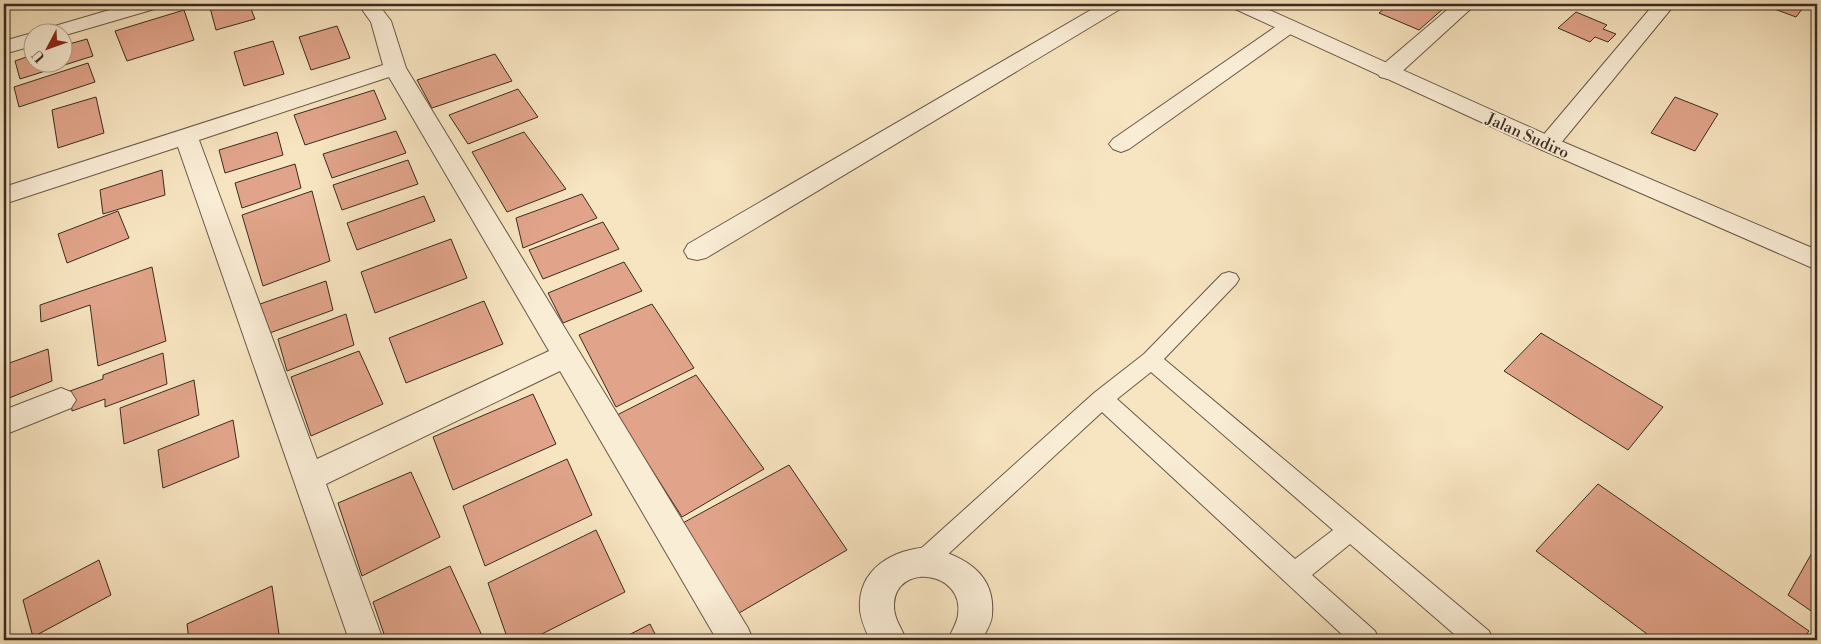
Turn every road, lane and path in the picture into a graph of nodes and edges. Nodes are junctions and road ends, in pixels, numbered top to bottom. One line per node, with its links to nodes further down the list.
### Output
1 (151, 4): 7 (street)
2 (368, 4): 11 (street)
3 (1115, 4): 17 (street)
4 (1466, 4): 12 (street)
5 (1665, 4): 15 (street)
6 (1246, 5): 8 (street, Jalan Sudiro)
7 (72, 27)
8 (1288, 27): 12 (street, Jalan Sudiro); 14 (street)
9 (22, 42): 10 (street)
10 (4, 48)
11 (395, 68): 13 (street); 20 (street)
12 (1388, 72): 15 (street, Jalan Sudiro)
13 (186, 136): 16 (street); 25 (street)
14 (1121, 144)
15 (1548, 144): 18 (street, Jalan Sudiro)
16 (4, 196)
17 (697, 251)
18 (1817, 261)
19 (1229, 279): 21 (lane)
20 (567, 355): 25 (street); 32 (street)
21 (1151, 360): 22 (lane); 26 (lane)
22 (1102, 399): 27 (lane); 28 (lane)
23 (61, 400): 24 (street)
24 (4, 423)
25 (308, 478): 31 (street)
26 (1351, 530): 28 (lane); 34 (lane)
27 (924, 561): 29 (street); 30 (street)
28 (1294, 574): 33 (lane)
29 (973, 636)
30 (879, 637)
31 (366, 640)
32 (736, 640)
33 (1366, 640)
34 (1480, 640)

